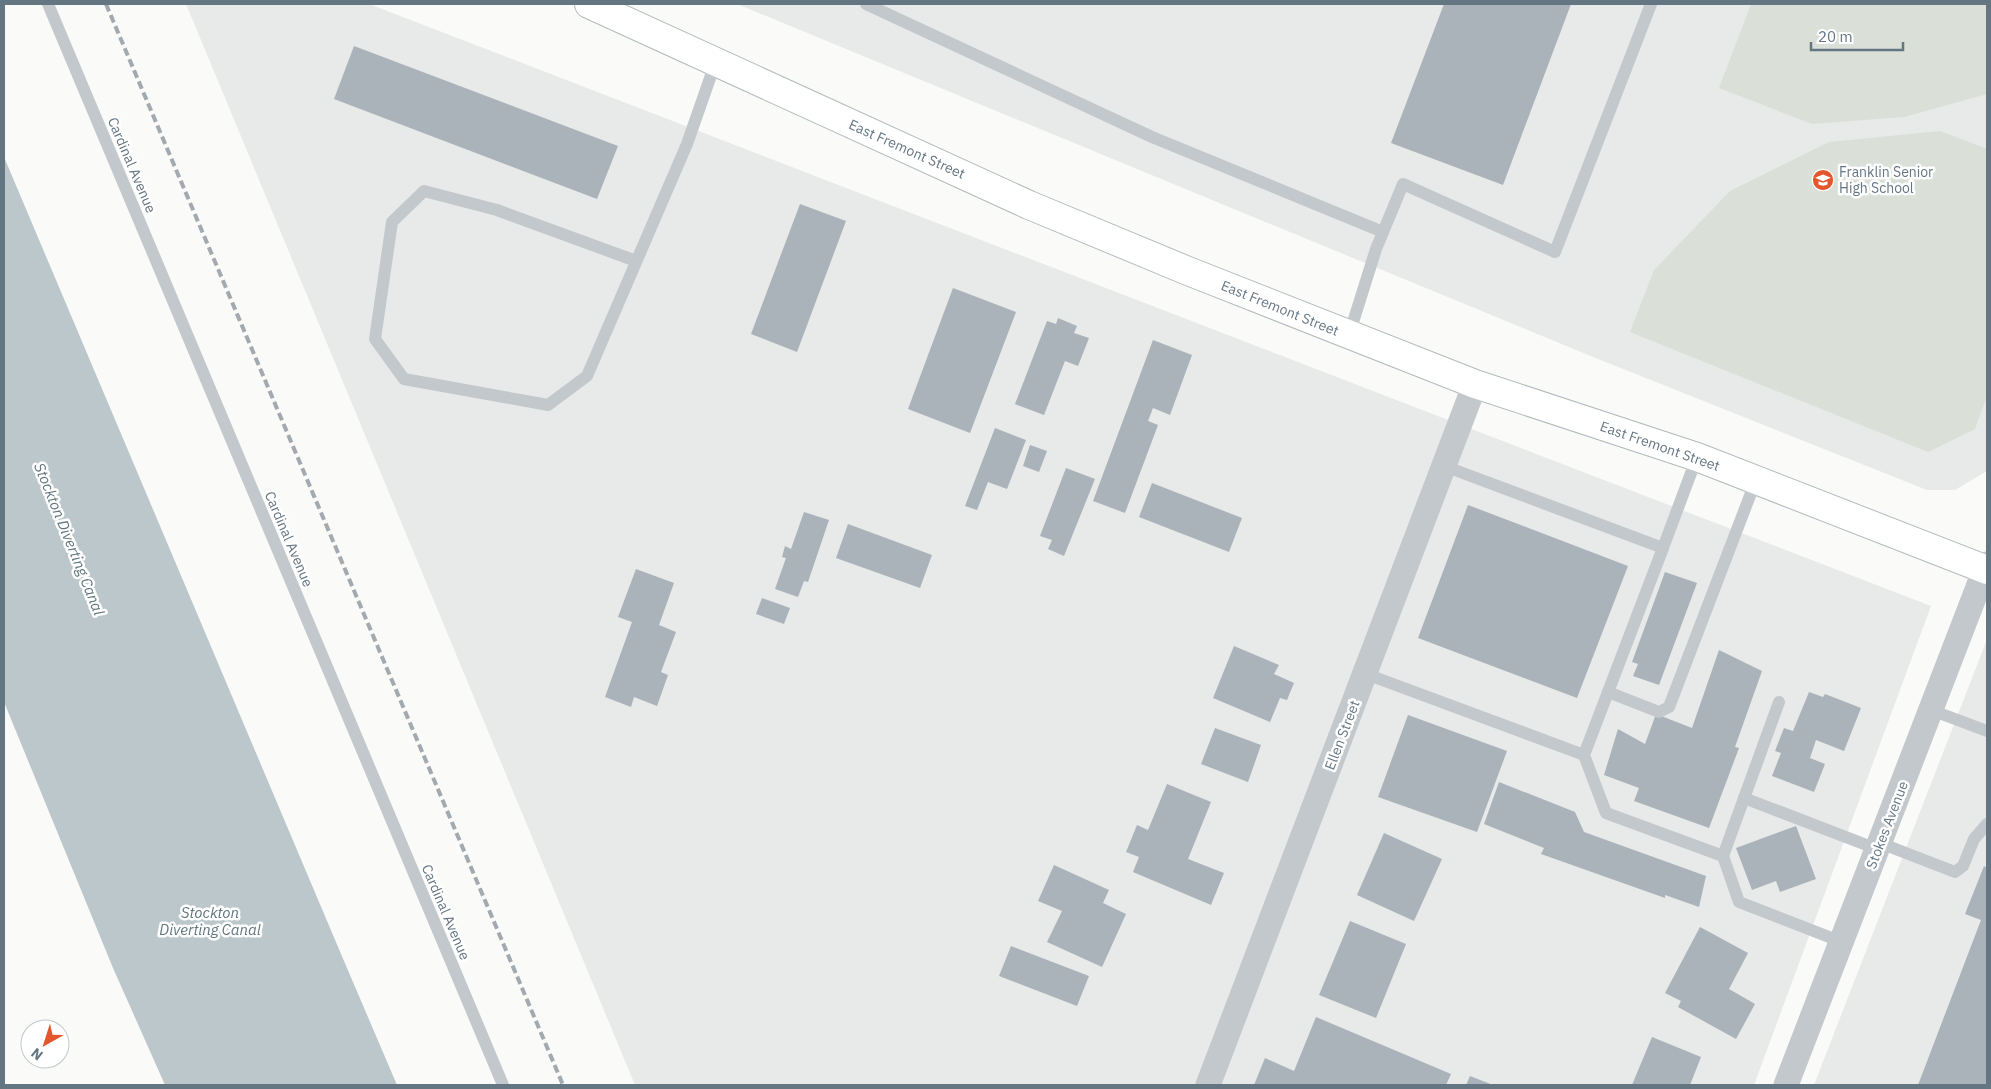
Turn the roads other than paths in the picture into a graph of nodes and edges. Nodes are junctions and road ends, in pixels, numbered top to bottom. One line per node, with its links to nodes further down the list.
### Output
1 (48, 4): 26 (lane, Cardinal Avenue)
2 (589, 4): 5 (main road, East Fremont Street)
3 (866, 4): 6 (lane)
4 (1651, 4): 6 (lane)
5 (716, 61): 7 (lane); 8 (main road, East Fremont Street)
6 (1383, 232): 8 (lane)
7 (636, 261): 7 (lane)
8 (1349, 335): 9 (main road, East Fremont Street)
9 (1475, 384): 10 (main road, East Fremont Street); 11 (street, Ellen Street)
10 (1697, 457): 12 (main road, East Fremont Street); 13 (lane)
11 (1444, 466): 13 (lane); 15 (street, Ellen Street)
12 (1756, 480): 14 (main road, East Fremont Street); 16 (lane)
13 (1663, 548): 16 (lane)
14 (1987, 568): 18 (street, Stokes Avenue)
15 (1366, 674): 20 (lane); 27 (street, Ellen Street)
16 (1608, 692): 20 (lane)
17 (1779, 702): 21 (lane)
18 (1931, 710): 19 (lane); 23 (street, Stokes Avenue)
19 (1987, 730)
20 (1584, 756): 24 (lane)
21 (1744, 798): 23 (lane); 24 (lane)
22 (1987, 824): 23 (lane)
23 (1879, 846): 25 (street, Stokes Avenue)
24 (1723, 856): 25 (lane)
25 (1842, 942): 28 (street, Stokes Avenue)
26 (503, 1085)
27 (1208, 1085)
28 (1786, 1085)

